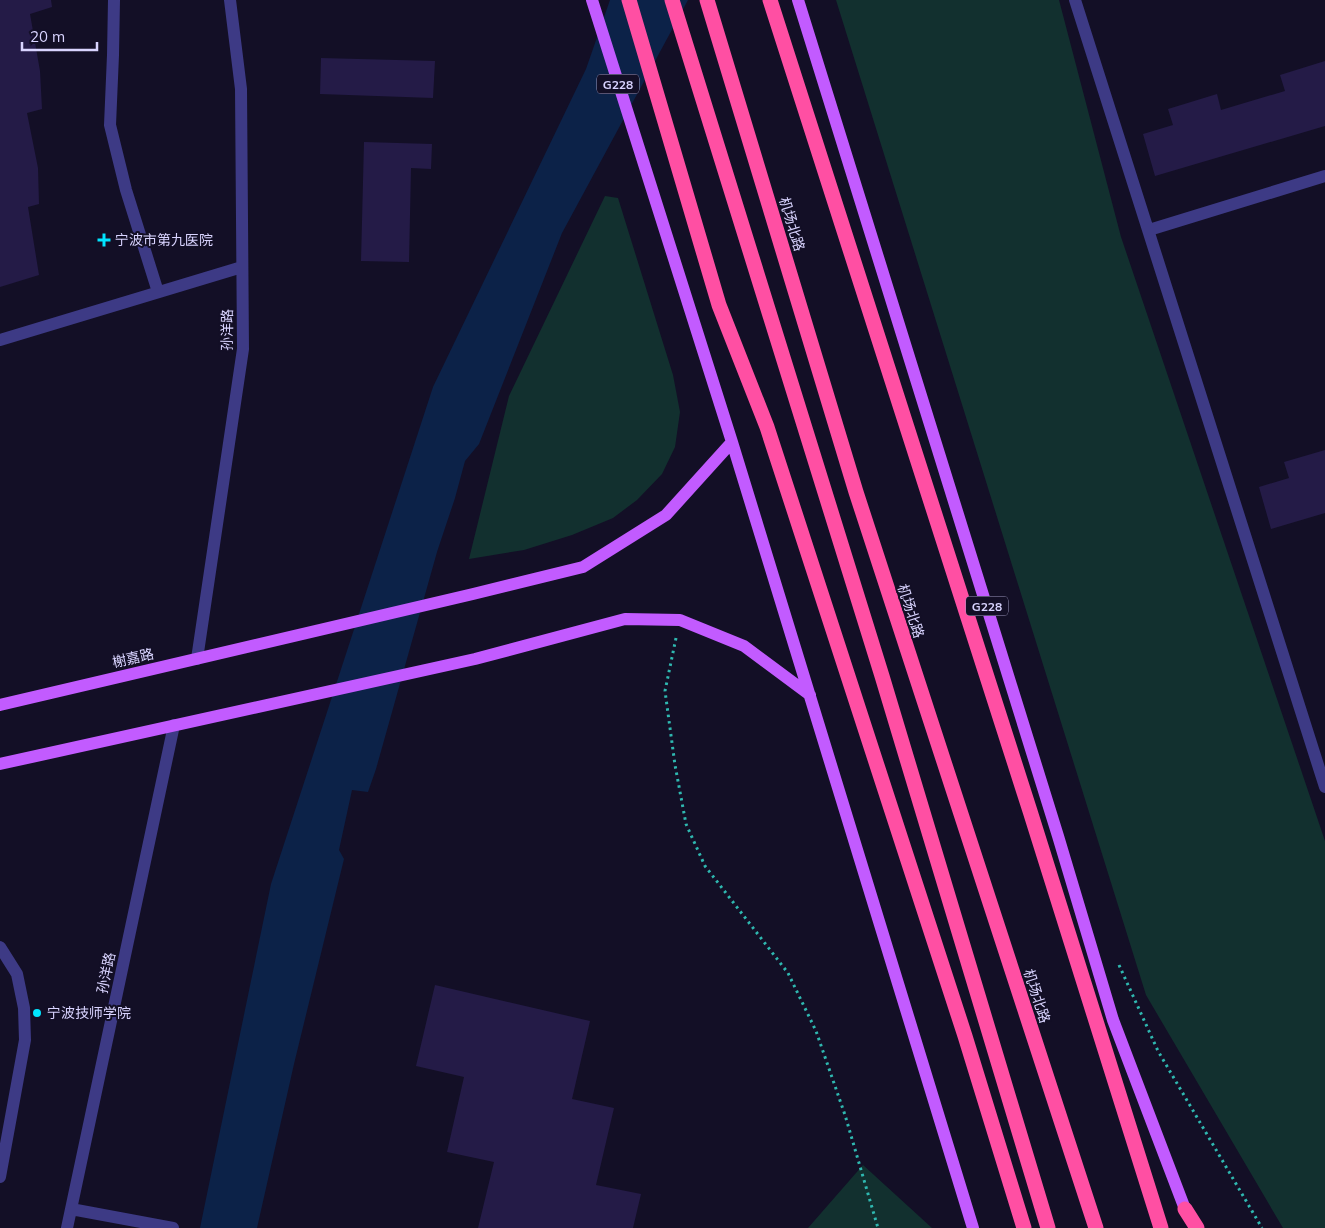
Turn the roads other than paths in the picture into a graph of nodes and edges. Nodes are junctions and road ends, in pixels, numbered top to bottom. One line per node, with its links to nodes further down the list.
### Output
1 (114, 0): 13 (street)
2 (230, 0): 12 (street, 孙洋路)
3 (592, 0): 15 (main road, G228)
4 (629, 0): 29 (highway)
5 (672, 0): 30 (highway)
6 (707, 0): 31 (highway, 机场北路)
7 (770, 0): 32 (highway)
8 (798, 0): 25 (main road, G228)
9 (1075, 0): 11 (street)
10 (1325, 176): 11 (street)
11 (1149, 230): 21 (street)
12 (242, 266): 13 (street); 16 (street, 孙洋路)
13 (158, 292): 14 (street)
14 (0, 340)
15 (732, 442): 16 (main road, 榭嘉路); 17 (main road, G228)
16 (197, 659): 18 (main road, 榭嘉路)
17 (810, 695): 19 (main road); 28 (main road, G228)
18 (0, 705)
19 (174, 725): 20 (main road); 24 (street, 孙洋路)
20 (0, 764)
21 (1325, 787)
22 (0, 947): 23 (street)
23 (0, 1177)
24 (71, 1209): 26 (street, 孙洋路); 27 (street)
25 (1185, 1209): 33 (highway)
26 (67, 1228)
27 (173, 1228)
28 (973, 1228)
29 (1024, 1228)
30 (1048, 1228)
31 (1096, 1228)
32 (1161, 1228)
33 (1196, 1228)

